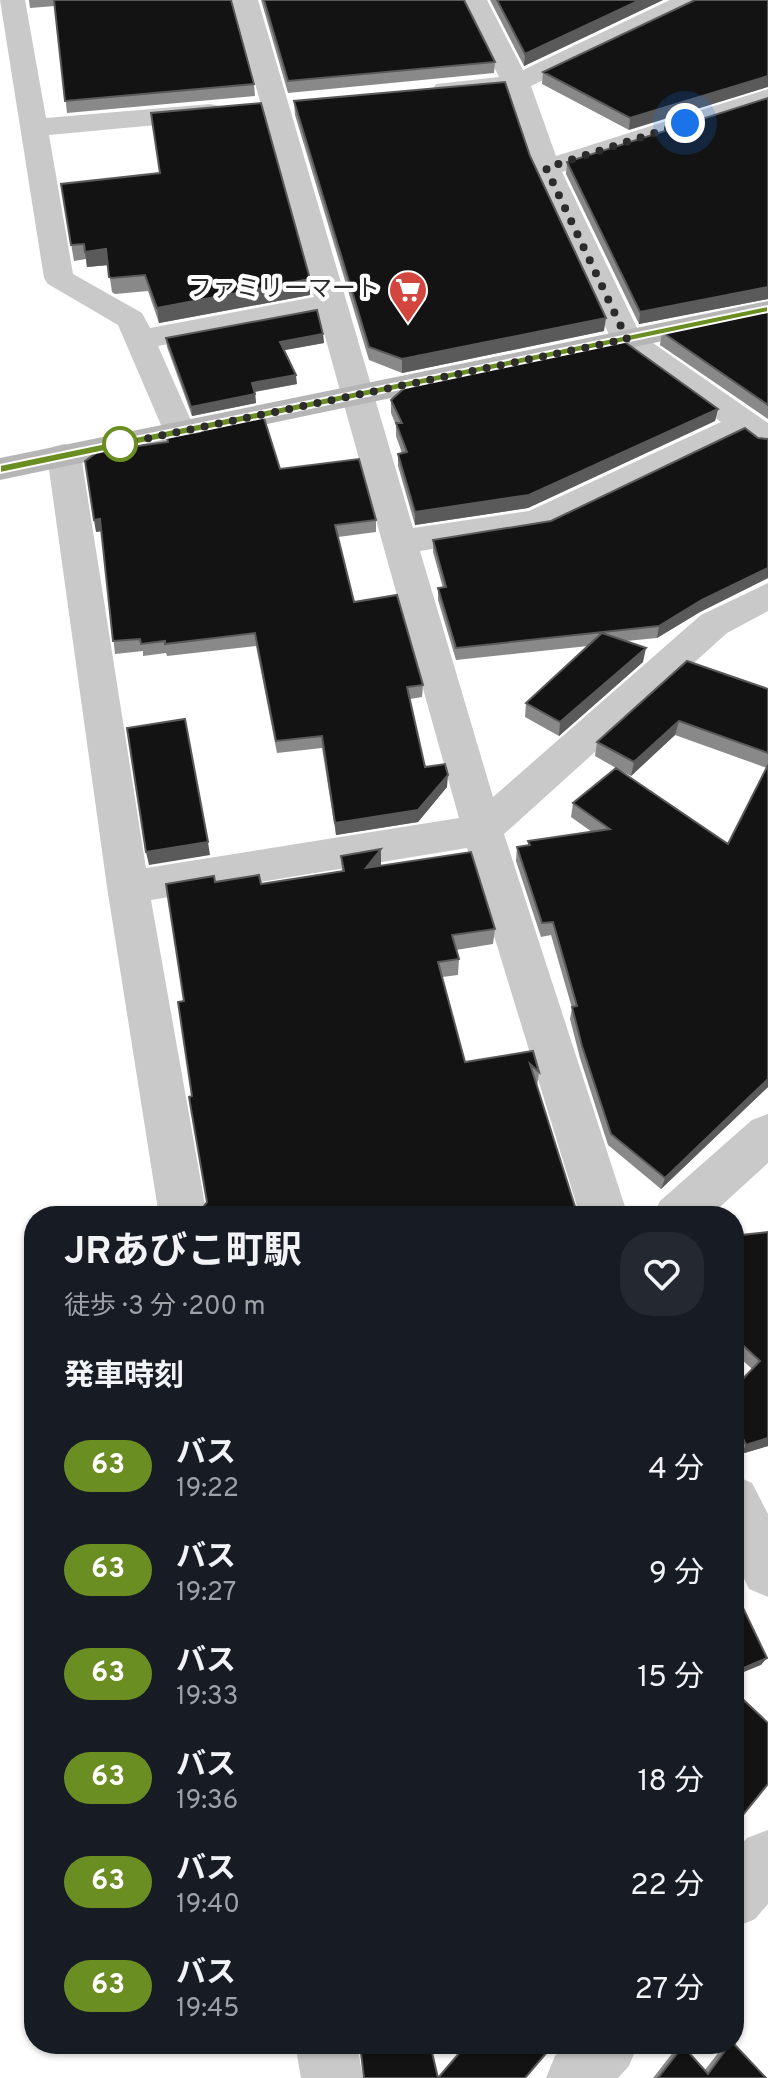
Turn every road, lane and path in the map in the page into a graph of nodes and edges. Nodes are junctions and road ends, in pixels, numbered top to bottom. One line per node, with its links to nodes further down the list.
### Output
1 (12, 0): 9 (street)
2 (245, 0): 8 (street)
3 (474, 0): 5 (street)
4 (691, 0): 5 (street)
5 (516, 83): 6 (street); 10 (street)
6 (426, 92)
7 (768, 97): 10 (street)
8 (264, 107): 9 (street); 11 (street)
9 (33, 128): 14 (street)
10 (546, 168): 13 (street)
11 (332, 303): 14 (street); 15 (street)
12 (768, 310): 13 (street)
13 (627, 339): 15 (street); 16 (street)
14 (140, 340): 17 (street)
15 (359, 394): 17 (street); 20 (street)
16 (757, 431): 20 (street)
17 (179, 432): 18 (street)
18 (64, 455): 19 (street); 23 (street)
19 (0, 469)
20 (400, 542): 22 (street)
21 (768, 595): 22 (street)
22 (482, 830): 23 (street); 26 (street)
23 (128, 887): 25 (street)
24 (768, 1134): 27 (street)
25 (181, 1206)
26 (601, 1206)
27 (688, 1206)
28 (744, 1521): 29 (street)
29 (768, 1570)
30 (768, 1859): 31 (street)
31 (744, 1887)
32 (328, 2054): 34 (street)
33 (598, 2054): 35 (street)
34 (332, 2078)
35 (577, 2078)

